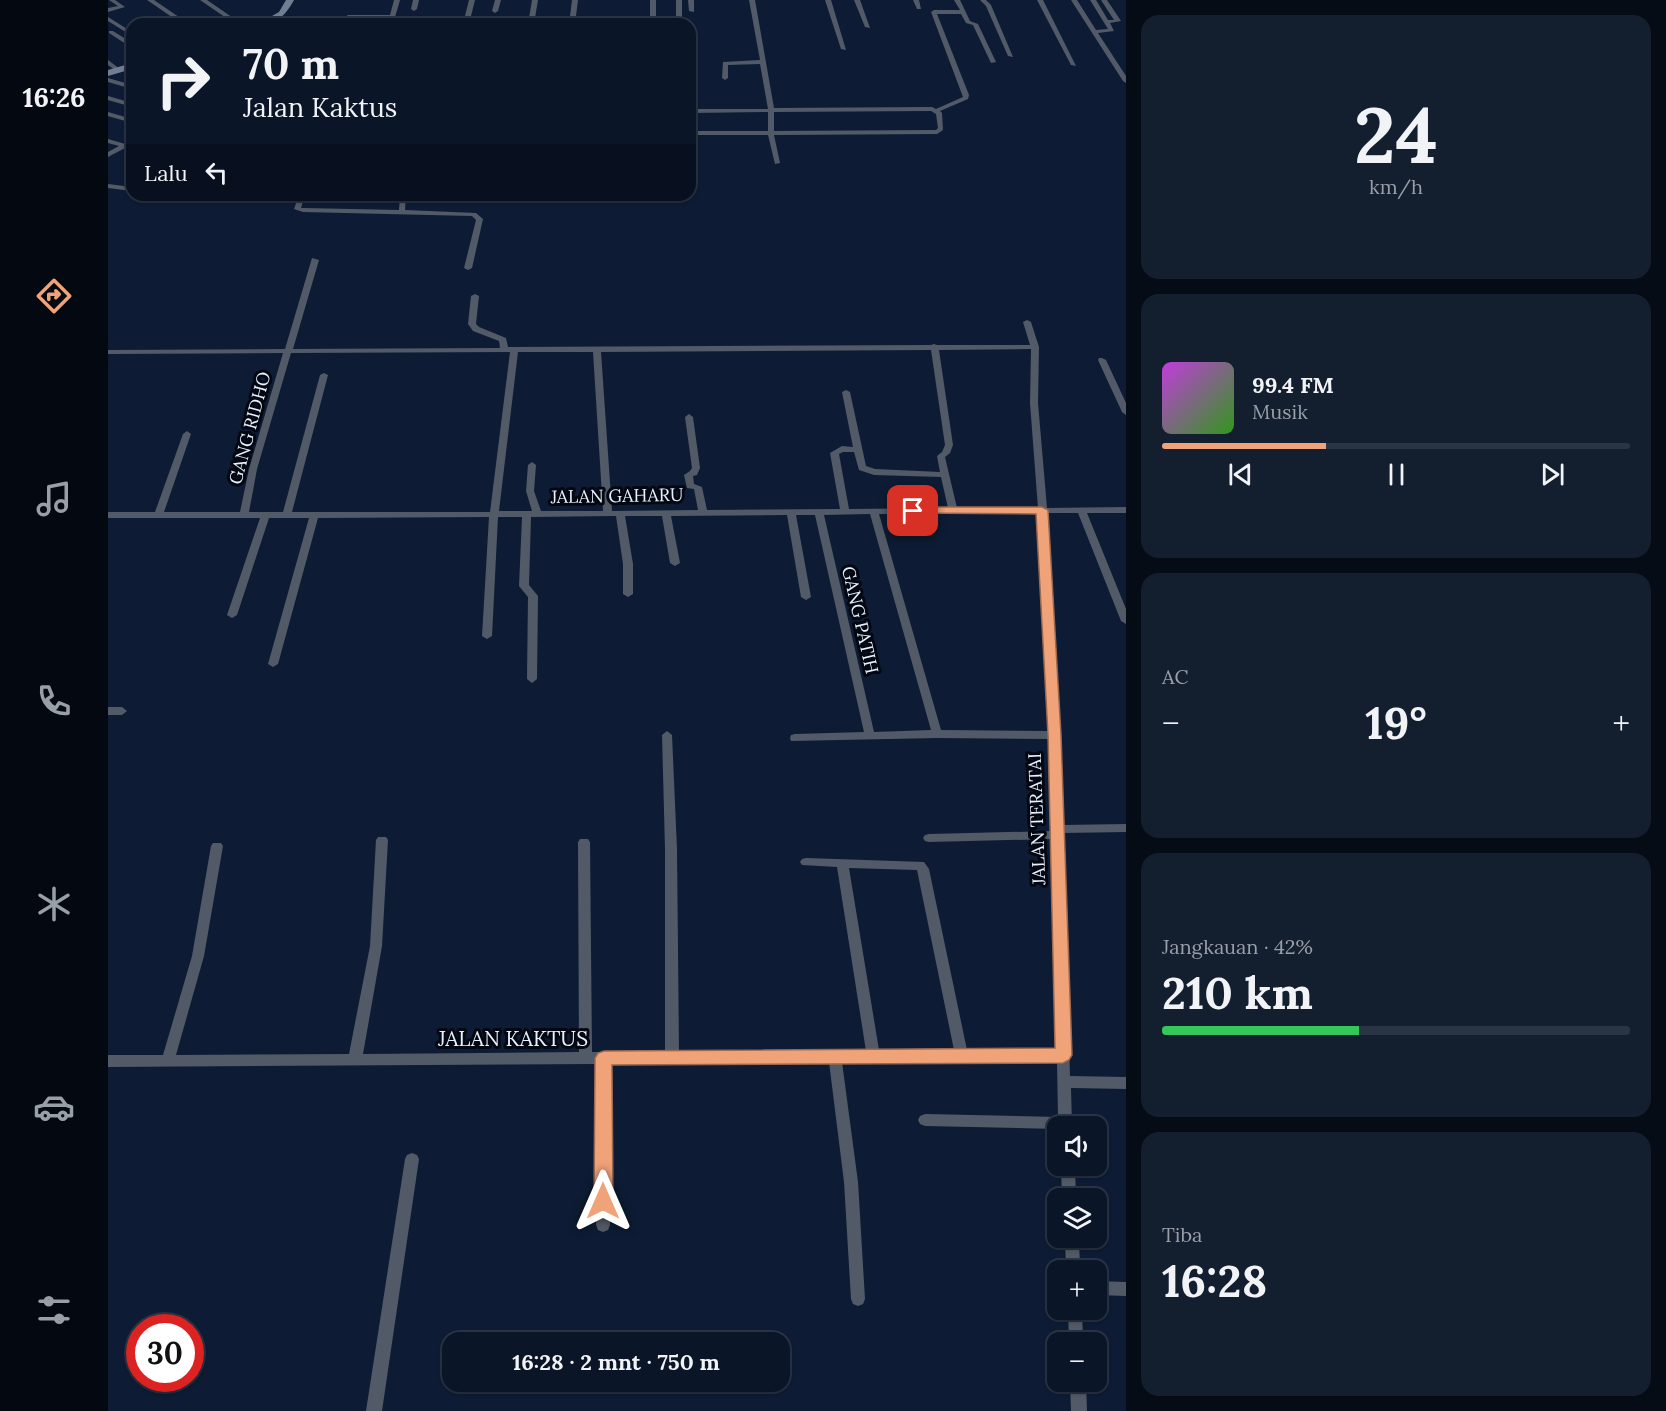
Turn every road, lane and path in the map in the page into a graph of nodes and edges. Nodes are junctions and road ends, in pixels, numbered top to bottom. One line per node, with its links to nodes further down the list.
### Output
1 (112, 0): 26 (street)
2 (150, 0): 32 (street)
3 (203, 0): 33 (street)
4 (291, 0): 34 (street)
5 (397, 0): 36 (street)
6 (416, 0): 25 (street)
7 (472, 0): 37 (street)
8 (498, 0): 27 (street)
9 (535, 0): 38 (street)
10 (575, 0): 39 (street)
11 (653, 0): 40 (street)
12 (679, 0): 31 (street)
13 (691, 0): 28 (street)
14 (752, 0): 51 (street)
15 (828, 0): 48 (street)
16 (856, 0): 43 (street)
17 (916, 0): 24 (street)
18 (957, 0): 29 (street)
19 (983, 0): 49 (street)
20 (1040, 0): 53 (street)
21 (1074, 0): 46 (street)
22 (1093, 0): 42 (street)
23 (1104, 0): 42 (street)
24 (919, 8)
25 (414, 9)
26 (108, 10)
27 (495, 11)
28 (692, 11)
29 (962, 12): 52 (street); 65 (street)
30 (348, 17): 35 (street)
31 (679, 17)
32 (177, 18)
33 (230, 18)
34 (274, 18)
35 (359, 18)
36 (392, 18)
37 (468, 18)
38 (532, 18)
39 (573, 18)
40 (653, 18)
41 (108, 19): 44 (street)
42 (1106, 22): 46 (street)
43 (868, 27)
44 (126, 30)
45 (111, 32): 47 (street)
46 (1094, 32): 59 (street)
47 (126, 42)
48 (844, 49)
49 (1011, 56)
50 (108, 62): 55 (street)
51 (762, 62): 57 (street); 63 (street)
52 (993, 62)
53 (1074, 65)
54 (126, 68): 55 (street)
55 (118, 70): 56 (street)
56 (108, 73)
57 (725, 78)
58 (108, 80): 60 (street)
59 (1126, 81)
60 (126, 85)
61 (108, 98): 62 (street)
62 (126, 103)
63 (771, 110): 64 (street); 65 (street); 69 (street)
64 (696, 111)
65 (936, 111): 69 (street)
66 (108, 114): 67 (street)
67 (126, 119)
68 (696, 133): 69 (street)
69 (771, 133): 74 (street)
70 (108, 141): 71 (street)
71 (126, 146)
72 (126, 148): 73 (street)
73 (108, 155)
74 (777, 163)
75 (108, 186): 76 (street)
76 (126, 188)
77 (300, 201): 79 (street)
78 (403, 201): 79 (street)
79 (402, 211): 81 (street)
80 (315, 260): 90 (street, GANG RIDHO)
81 (468, 268)
82 (475, 296): 87 (street)
83 (1027, 322): 85 (street, JALAN TERATAI)
84 (934, 346): 85 (street); 86 (street); 99 (street)
85 (1035, 347): 100 (street, JALAN TERATAI)
86 (597, 349): 88 (street); 109 (street)
87 (504, 350): 88 (street); 90 (street)
88 (514, 350): 117 (street)
89 (108, 351): 90 (street)
90 (288, 351): 115 (street, GANG RIDHO)
91 (1102, 360): 94 (street)
92 (324, 375): 110 (street)
93 (846, 392): 97 (street)
94 (1126, 412)
95 (689, 417): 103 (street)
96 (187, 434): 114 (street)
97 (857, 450): 99 (street); 106 (street)
98 (532, 465): 111 (street)
99 (945, 475): 108 (street)
100 (1042, 510): 101 (street, JALAN GAHARU); 108 (street, JALAN GAHARU); 132 (street, JALAN TERATAI)
101 (1081, 510): 102 (street, JALAN GAHARU); 124 (street)
102 (1126, 510)
103 (703, 511): 104 (street, JALAN GAHARU); 113 (street, JALAN GAHARU)
104 (791, 511): 105 (street, JALAN GAHARU); 122 (street)
105 (819, 511): 106 (street, JALAN GAHARU); 133 (street, GANG PATIH)
106 (845, 511): 107 (street, JALAN GAHARU)
107 (874, 511): 108 (street, JALAN GAHARU); 130 (street)
108 (953, 511)
109 (608, 512): 111 (street, JALAN GAHARU); 112 (street, JALAN GAHARU)
110 (287, 513): 116 (street, JALAN GAHARU); 119 (street, JALAN GAHARU)
111 (532, 513): 117 (street, JALAN GAHARU); 127 (street)
112 (620, 513): 113 (street, JALAN GAHARU); 121 (street)
113 (666, 513): 120 (street)
114 (159, 514): 115 (street, JALAN GAHARU); 118 (street, JALAN GAHARU)
115 (244, 514): 116 (street, JALAN GAHARU)
116 (266, 514): 123 (street)
117 (494, 514): 119 (street, JALAN GAHARU); 125 (street)
118 (108, 515)
119 (314, 515): 126 (street)
120 (675, 563)
121 (628, 594)
122 (806, 597)
123 (232, 615)
124 (1126, 621)
125 (487, 636)
126 (273, 664)
127 (532, 679)
128 (108, 711): 129 (street)
129 (122, 711)
130 (937, 734): 132 (street); 133 (street)
131 (667, 735): 149 (street)
132 (1054, 735): 136 (street, JALAN TERATAI)
133 (870, 736): 134 (street)
134 (795, 738)
135 (1126, 828): 136 (street)
136 (1057, 832): 137 (street); 143 (street, JALAN TERATAI)
137 (929, 838)
138 (382, 840): 150 (street)
139 (584, 842): 147 (street)
140 (217, 846): 151 (street)
141 (806, 862): 142 (street)
142 (842, 863): 144 (street); 145 (street)
143 (1063, 1055): 145 (street, JALAN KAKTUS); 153 (street, JALAN TERATAI)
144 (873, 1056): 145 (street, JALAN KAKTUS); 146 (street, JALAN KAKTUS)
145 (962, 1056)
146 (835, 1057): 149 (street, JALAN KAKTUS); 162 (street)
147 (586, 1058): 148 (street, JALAN KAKTUS); 150 (street, JALAN KAKTUS)
148 (604, 1058): 149 (street, JALAN KAKTUS); 159 (street)
149 (672, 1058)
150 (355, 1059): 151 (street, JALAN KAKTUS)
151 (168, 1060): 152 (street, JALAN KAKTUS)
152 (108, 1061)
153 (1064, 1082): 154 (street); 155 (street, JALAN TERATAI)
154 (1126, 1083)
155 (1065, 1116)
156 (925, 1120): 157 (street)
157 (1047, 1124)
158 (412, 1159): 164 (street)
159 (603, 1225)
160 (1107, 1288): 161 (street)
161 (1126, 1289)
162 (858, 1299)
163 (1078, 1392): 165 (street)
164 (374, 1411)
165 (1079, 1411)

